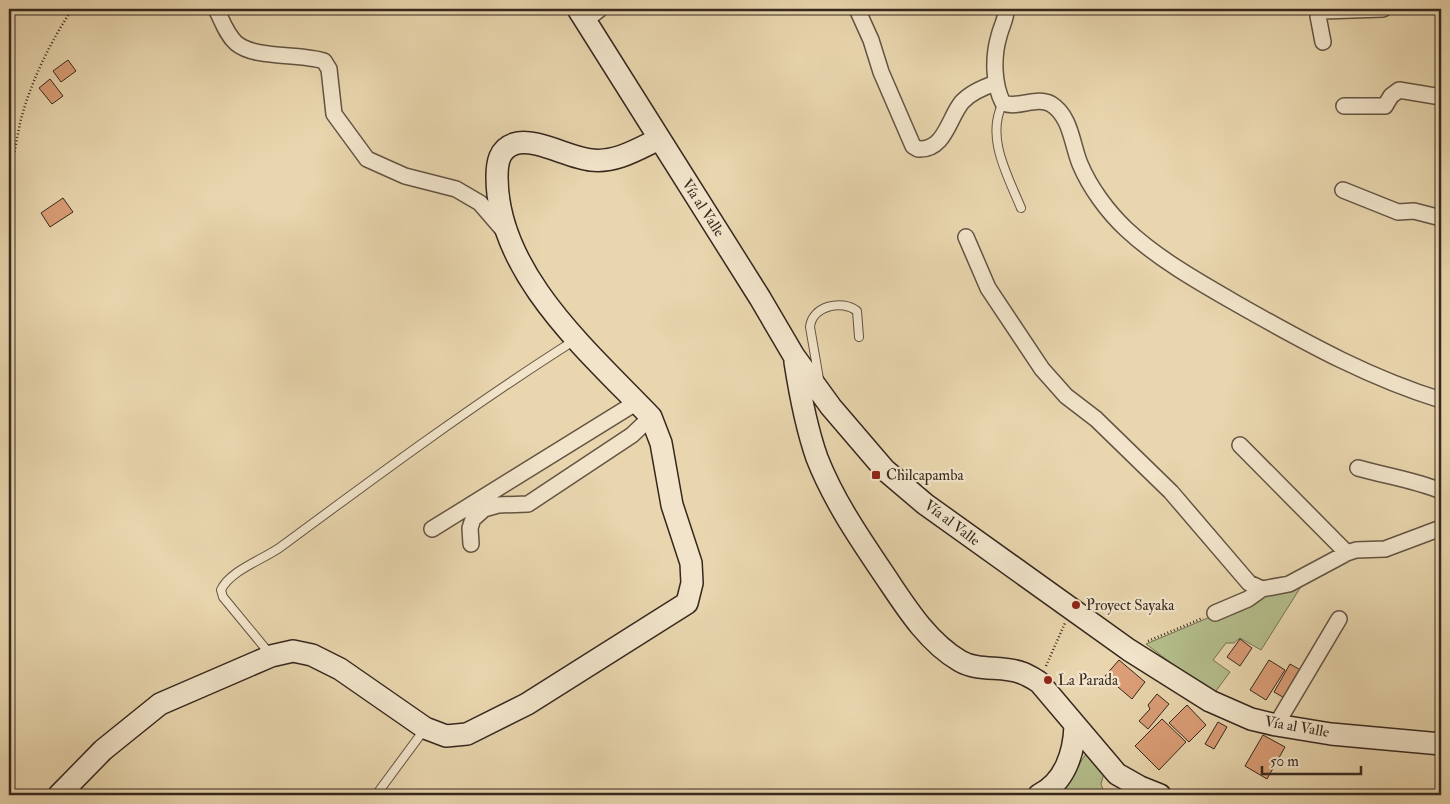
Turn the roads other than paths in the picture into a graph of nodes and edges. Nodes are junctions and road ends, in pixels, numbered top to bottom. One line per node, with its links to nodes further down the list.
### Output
1 (216, 9): 15 (street)
2 (857, 9): 7 (street)
3 (1006, 9): 7 (street)
4 (1383, 9): 6 (street)
5 (588, 13): 11 (street, Vía al Valle)
6 (1322, 42)
7 (996, 83): 9 (street)
8 (1441, 97): 10 (street)
9 (1003, 103): 13 (lane); 21 (street)
10 (1344, 106)
11 (659, 138): 15 (street); 19 (street, Vía al Valle)
12 (1343, 190): 14 (street)
13 (1021, 208)
14 (1441, 218)
15 (508, 235): 18 (street)
16 (966, 237): 30 (street)
17 (859, 337): 20 (lane)
18 (577, 338): 22 (street); 33 (lane)
19 (794, 356): 20 (street, Vía al Valle); 35 (street)
20 (821, 394): 34 (street, Vía al Valle)
21 (1441, 400)
22 (644, 409): 27 (street); 28 (street); 36 (street)
23 (1240, 444): 29 (street)
24 (1358, 468): 25 (street)
25 (1441, 491)
26 (1441, 528): 29 (street)
27 (432, 529)
28 (471, 544)
29 (1347, 553): 30 (street)
30 (1262, 589): 31 (street)
31 (1216, 612)
32 (1339, 619): 34 (street)
33 (271, 656): 36 (street); 39 (street)
34 (1276, 725): 37 (street, Vía al Valle)
35 (1075, 726): 38 (street); 41 (street)
36 (426, 728): 40 (lane)
37 (1441, 744)
38 (1117, 774): 42 (street); 43 (street)
39 (61, 794)
40 (376, 795)
41 (1039, 795)
42 (1118, 795)
43 (1160, 795)

